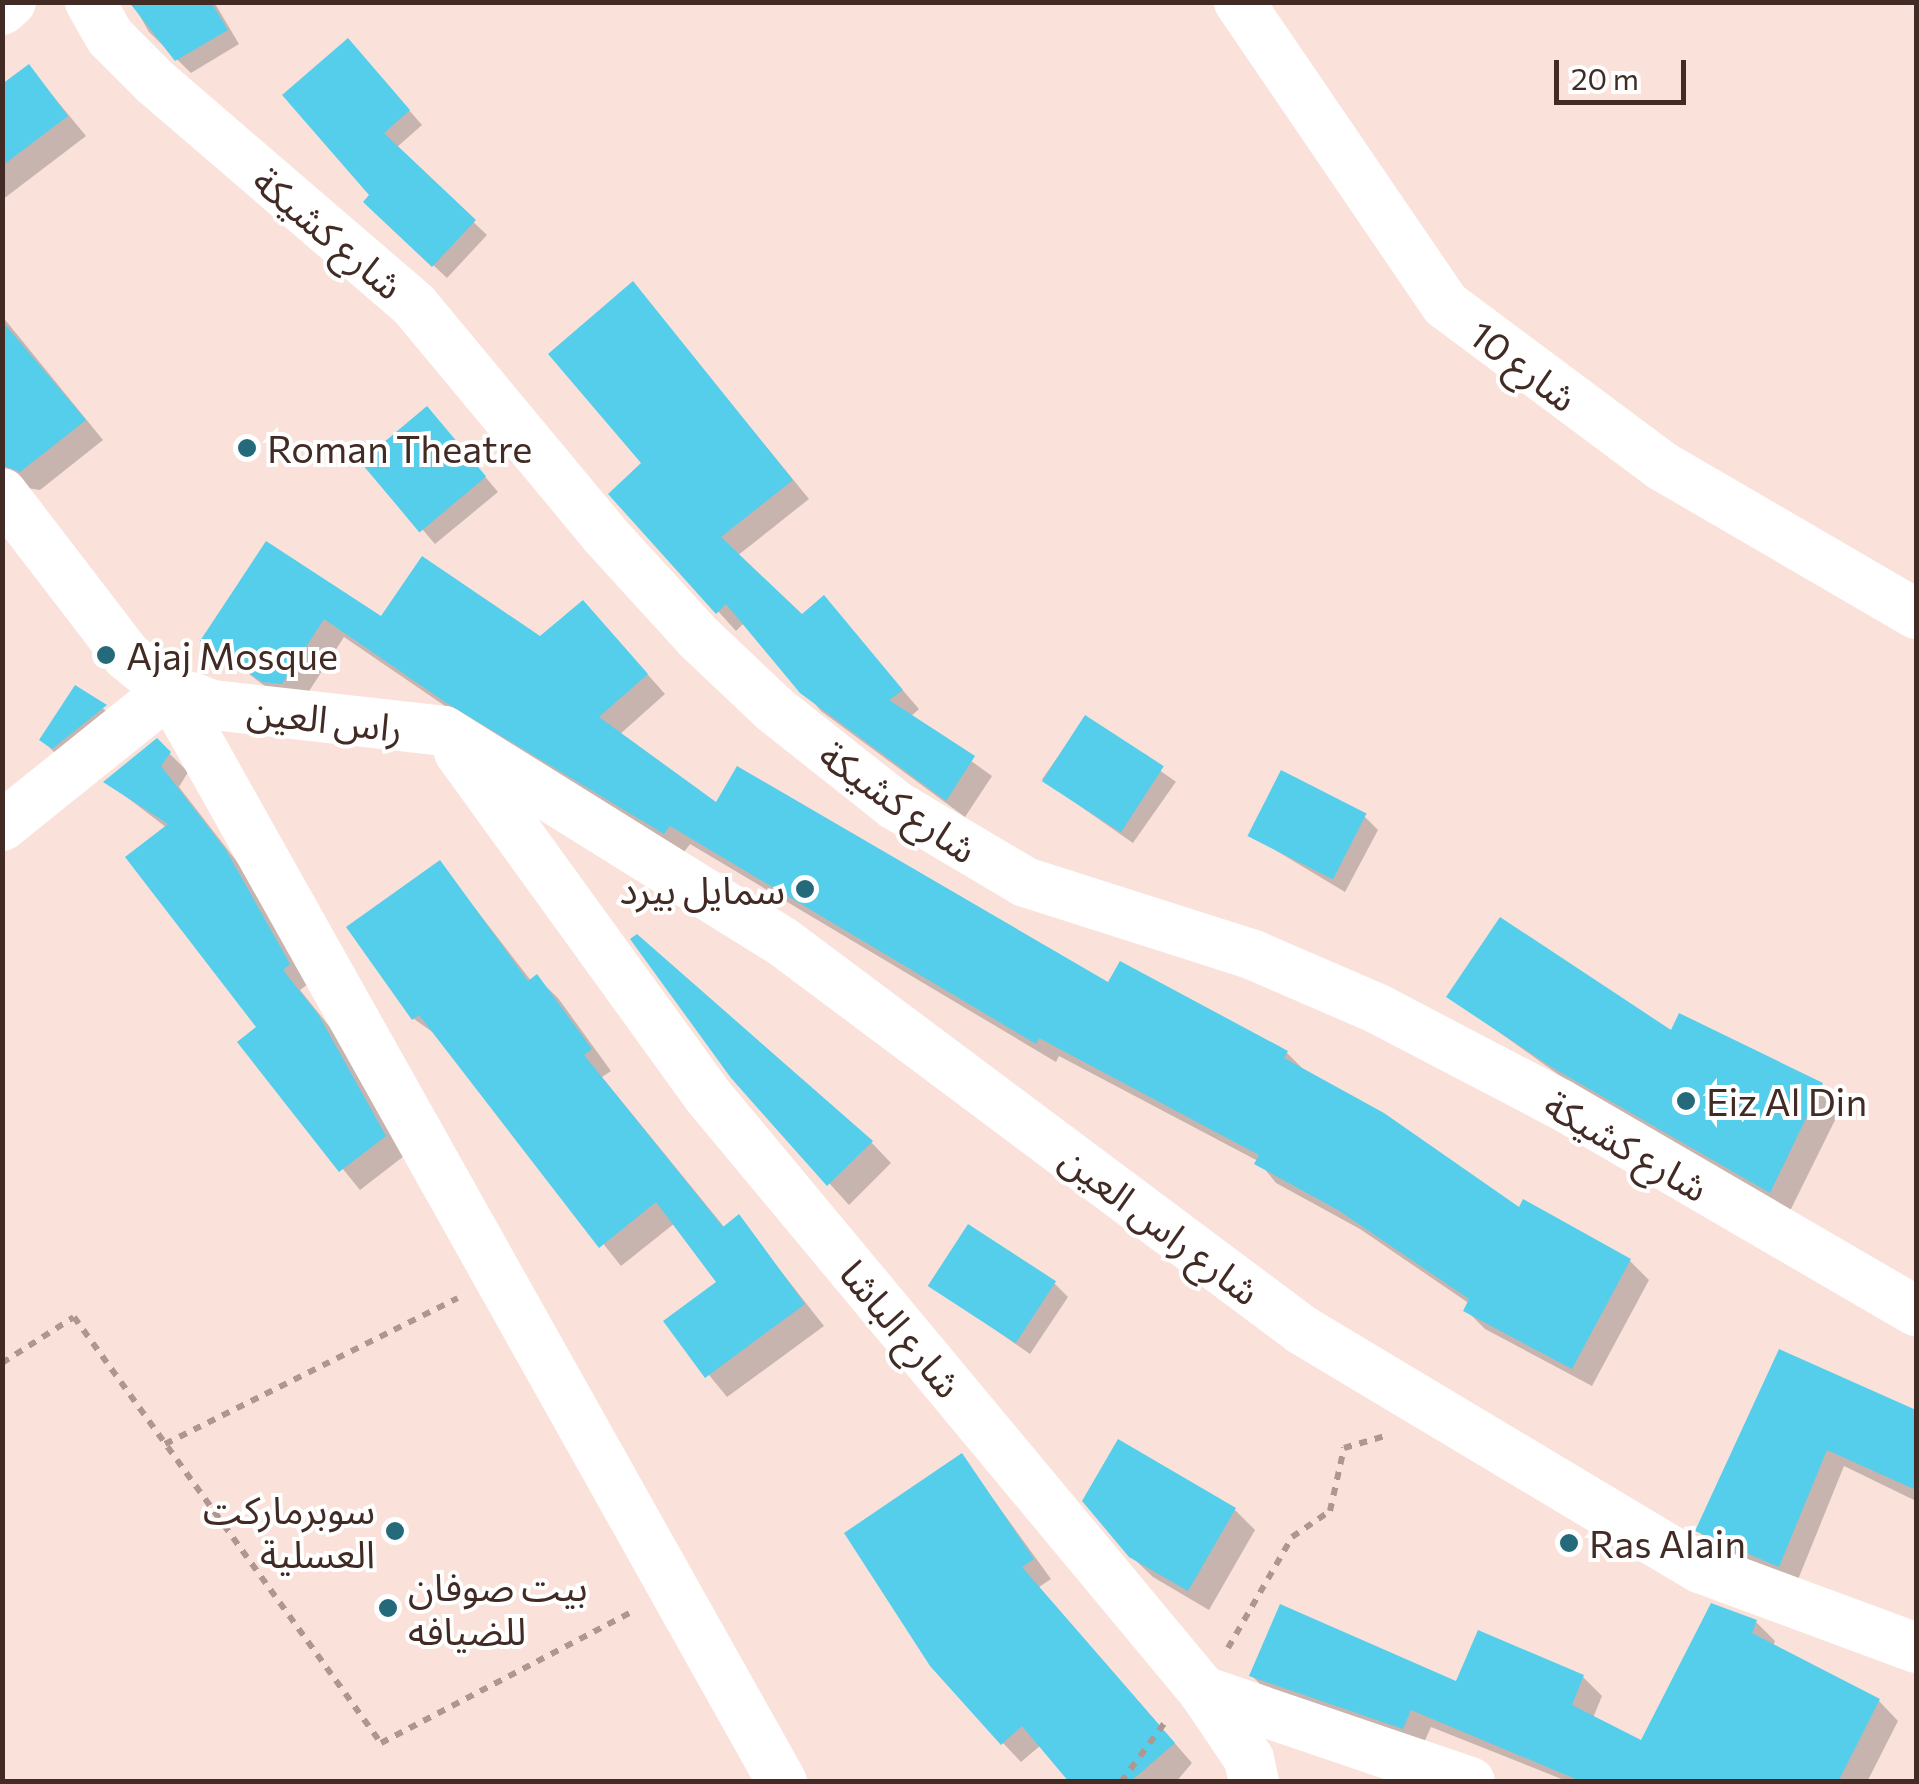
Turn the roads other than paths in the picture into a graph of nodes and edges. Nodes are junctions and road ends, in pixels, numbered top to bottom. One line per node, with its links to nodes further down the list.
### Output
1 (11, 2): 4 (street)
2 (90, 2): 10 (street, شارع كشيكة)
3 (1238, 2): 6 (street, شارع 10)
4 (2, 10)
5 (2, 493): 7 (street)
6 (1916, 614)
7 (192, 698): 8 (street, راس العين); 9 (street); 13 (street)
8 (444, 731): 11 (street, شارع راس العين); 12 (street, شارع الباشا)
9 (2, 826)
10 (1916, 1311)
11 (1916, 1648)
12 (1203, 1691): 14 (street, شارع الباشا); 15 (street)
13 (782, 1782)
14 (1254, 1782)
15 (1470, 1782)

